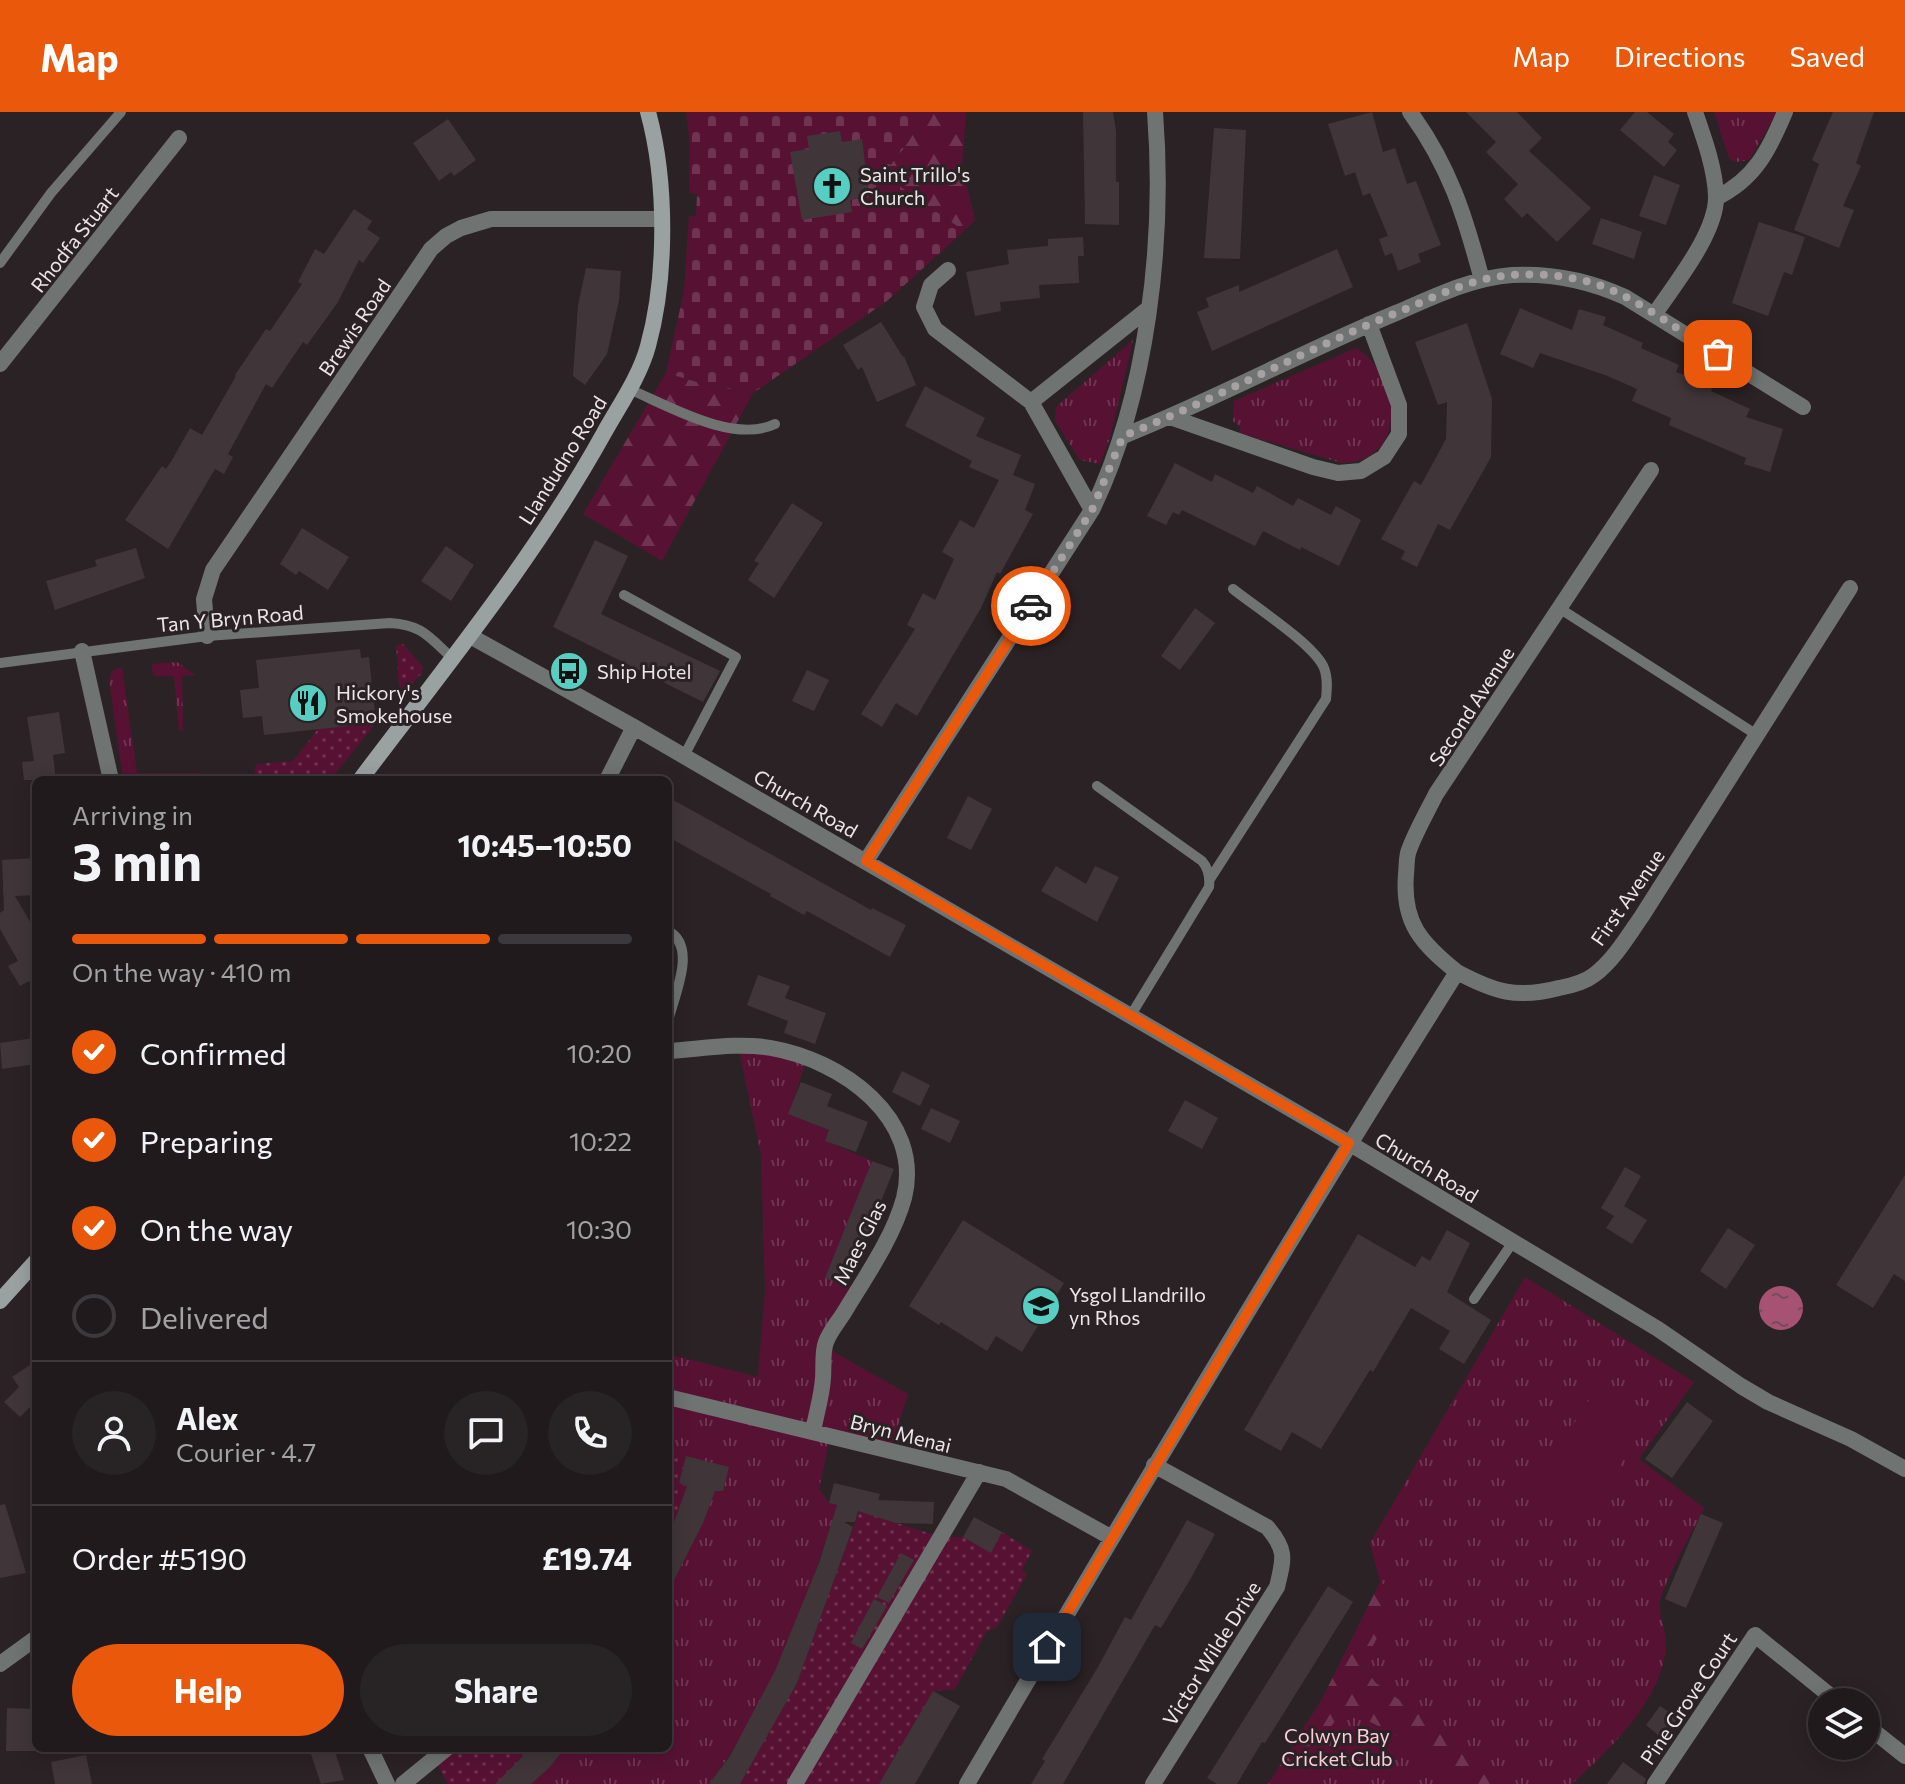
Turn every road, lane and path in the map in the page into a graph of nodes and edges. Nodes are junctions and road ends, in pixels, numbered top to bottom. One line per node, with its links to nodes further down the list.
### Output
1 (121, 112): 10 (lane)
2 (648, 112): 9 (main road, Llandudno Road)
3 (1155, 112): 13 (street)
4 (1410, 112): 12 (street)
5 (1695, 112): 8 (street)
6 (1785, 112): 8 (street)
7 (179, 138): 16 (street, Rhodfa Stuart)
8 (1716, 198): 14 (street)
9 (662, 219): 17 (main road, Llandudno Road); 29 (street, Brewis Road)
10 (0, 263)
11 (948, 270): 18 (street)
12 (1482, 280): 14 (street); 15 (street)
13 (1149, 308): 18 (street); 22 (street)
14 (1654, 315): 19 (street)
15 (1369, 324): 20 (street); 20 (street)
16 (0, 364)
17 (629, 389): 21 (lane); 30 (main road, Llandudno Road)
18 (1031, 402): 24 (street)
19 (1803, 407)
20 (1170, 417): 22 (street)
21 (775, 424)
22 (1123, 436): 24 (street)
23 (1651, 470): 28 (street, Second Avenue)
24 (1092, 510): 41 (street)
25 (1850, 588): 35 (street, First Avenue)
26 (1233, 589): 42 (lane)
27 (624, 595): 36 (lane)
28 (1559, 608): 35 (lane); 44 (street, Second Avenue)
29 (207, 636): 31 (lane, Tan Y Bryn Road); 32 (lane, Tan Y Bryn Road)
30 (470, 636): 32 (main road, Llandudno Road); 34 (street, Church Road)
31 (82, 651): 33 (lane, Tan Y Bryn Road); 37 (street)
32 (452, 658): 38 (main road, Llandudno Road)
33 (0, 663)
34 (634, 727): 36 (street, Church Road); 39 (street)
35 (1757, 735): 44 (street, First Avenue)
36 (684, 756): 41 (street, Church Road)
37 (110, 776)
38 (363, 776)
39 (609, 776)
40 (1097, 786): 42 (lane)
41 (866, 861): 46 (street, Church Road)
42 (1210, 879): 46 (lane)
43 (672, 933): 45 (lane)
44 (1457, 972): 48 (street)
45 (672, 1006)
46 (1131, 1015): 48 (street, Church Road)
47 (672, 1051): 54 (street, Maes Glas)
48 (1349, 1143): 49 (street, Church Road); 55 (street)
49 (1513, 1242): 51 (lane); 56 (street, Church Road)
50 (32, 1265): 52 (main road)
51 (1474, 1299)
52 (0, 1301)
53 (672, 1398): 54 (street, Bryn Menai)
54 (813, 1432): 57 (street, Bryn Menai)
55 (1154, 1465): 58 (street); 70 (street, Victor Wilde Drive)
56 (1905, 1469)
57 (979, 1472): 58 (street, Bryn Menai); 68 (street)
58 (1112, 1538): 69 (street)
59 (32, 1641): 60 (street)
60 (0, 1664)
61 (1821, 1688): 71 (street, Pine Grove Court)
62 (1880, 1736): 65 (street)
63 (372, 1752): 66 (street)
64 (442, 1752): 67 (street)
65 (1905, 1756)
66 (387, 1784)
67 (403, 1784)
68 (795, 1784)
69 (967, 1784)
70 (1153, 1784)
71 (1655, 1784)

